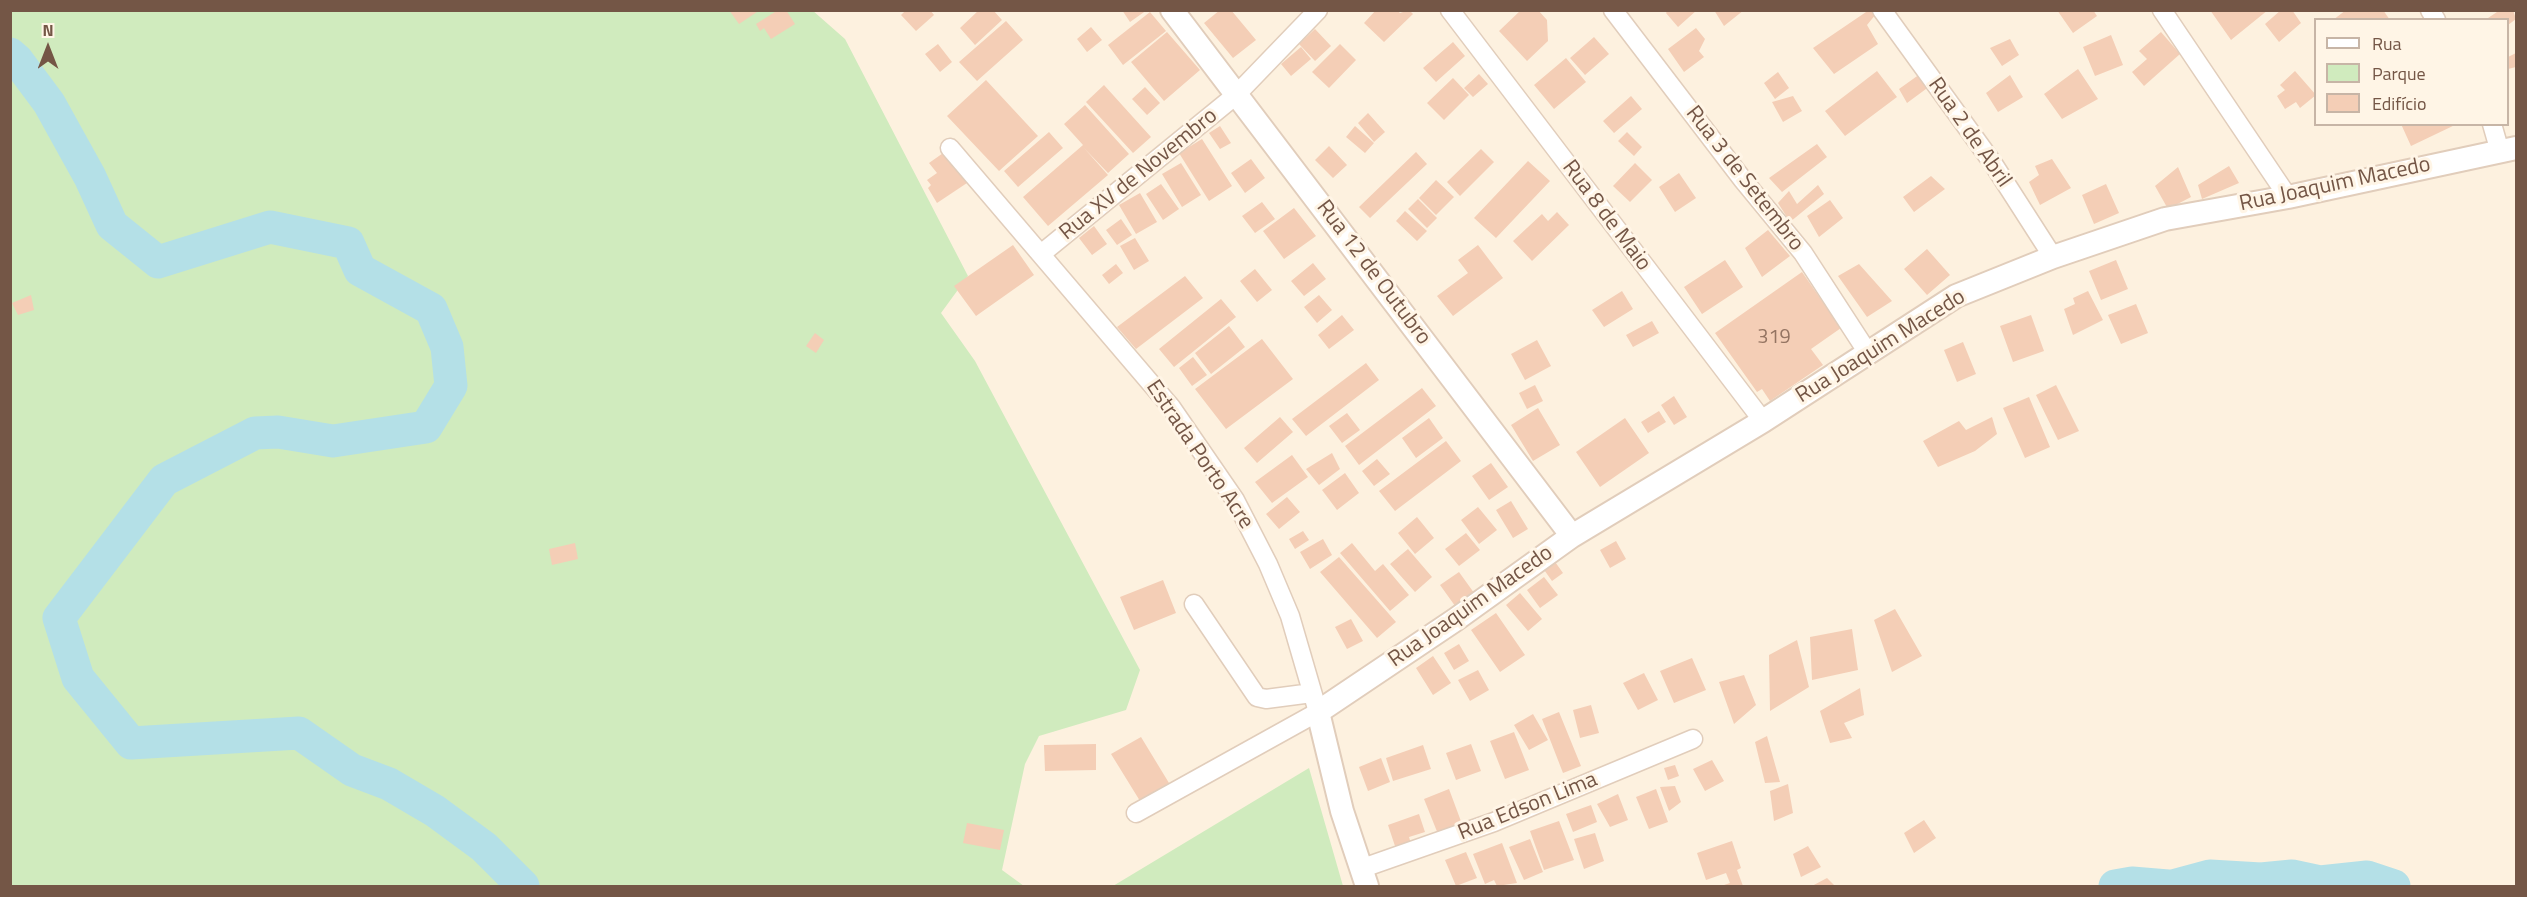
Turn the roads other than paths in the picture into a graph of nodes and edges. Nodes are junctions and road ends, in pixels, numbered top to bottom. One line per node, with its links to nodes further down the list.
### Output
1 (1172, 10): 7 (street, Rua 12 de Outubro)
2 (1318, 10): 7 (street, Rua XV de Novembro)
3 (1450, 10): 15 (street, Rua 8 de Maio)
4 (1614, 10): 14 (street, Rua 3 de Setembro)
5 (1882, 10): 13 (street, Rua 2 de Abril)
6 (2162, 10): 11 (street)
7 (1236, 95): 12 (street, Rua XV de Novembro); 16 (street, Rua 12 de Outubro)
8 (2493, 126): 10 (street)
9 (950, 148): 12 (street, Estrada Porto Acre)
10 (2508, 150): 11 (street, Rua Joaquim Macedo)
11 (2289, 196): 13 (street, Rua Joaquim Macedo)
12 (1041, 254): 18 (street, Estrada Porto Acre)
13 (2054, 257): 14 (street, Rua Joaquim Macedo)
14 (1868, 353): 15 (street, Rua Joaquim Macedo)
15 (1763, 422): 16 (street, Rua Joaquim Macedo)
16 (1572, 536): 18 (street, Rua Joaquim Macedo)
17 (1194, 604): 18 (street)
18 (1315, 702): 20 (street); 21 (street, Estrada Porto Acre)
19 (1693, 739): 21 (street, Rua Edson Lima)
20 (1136, 813)
21 (1364, 878)

